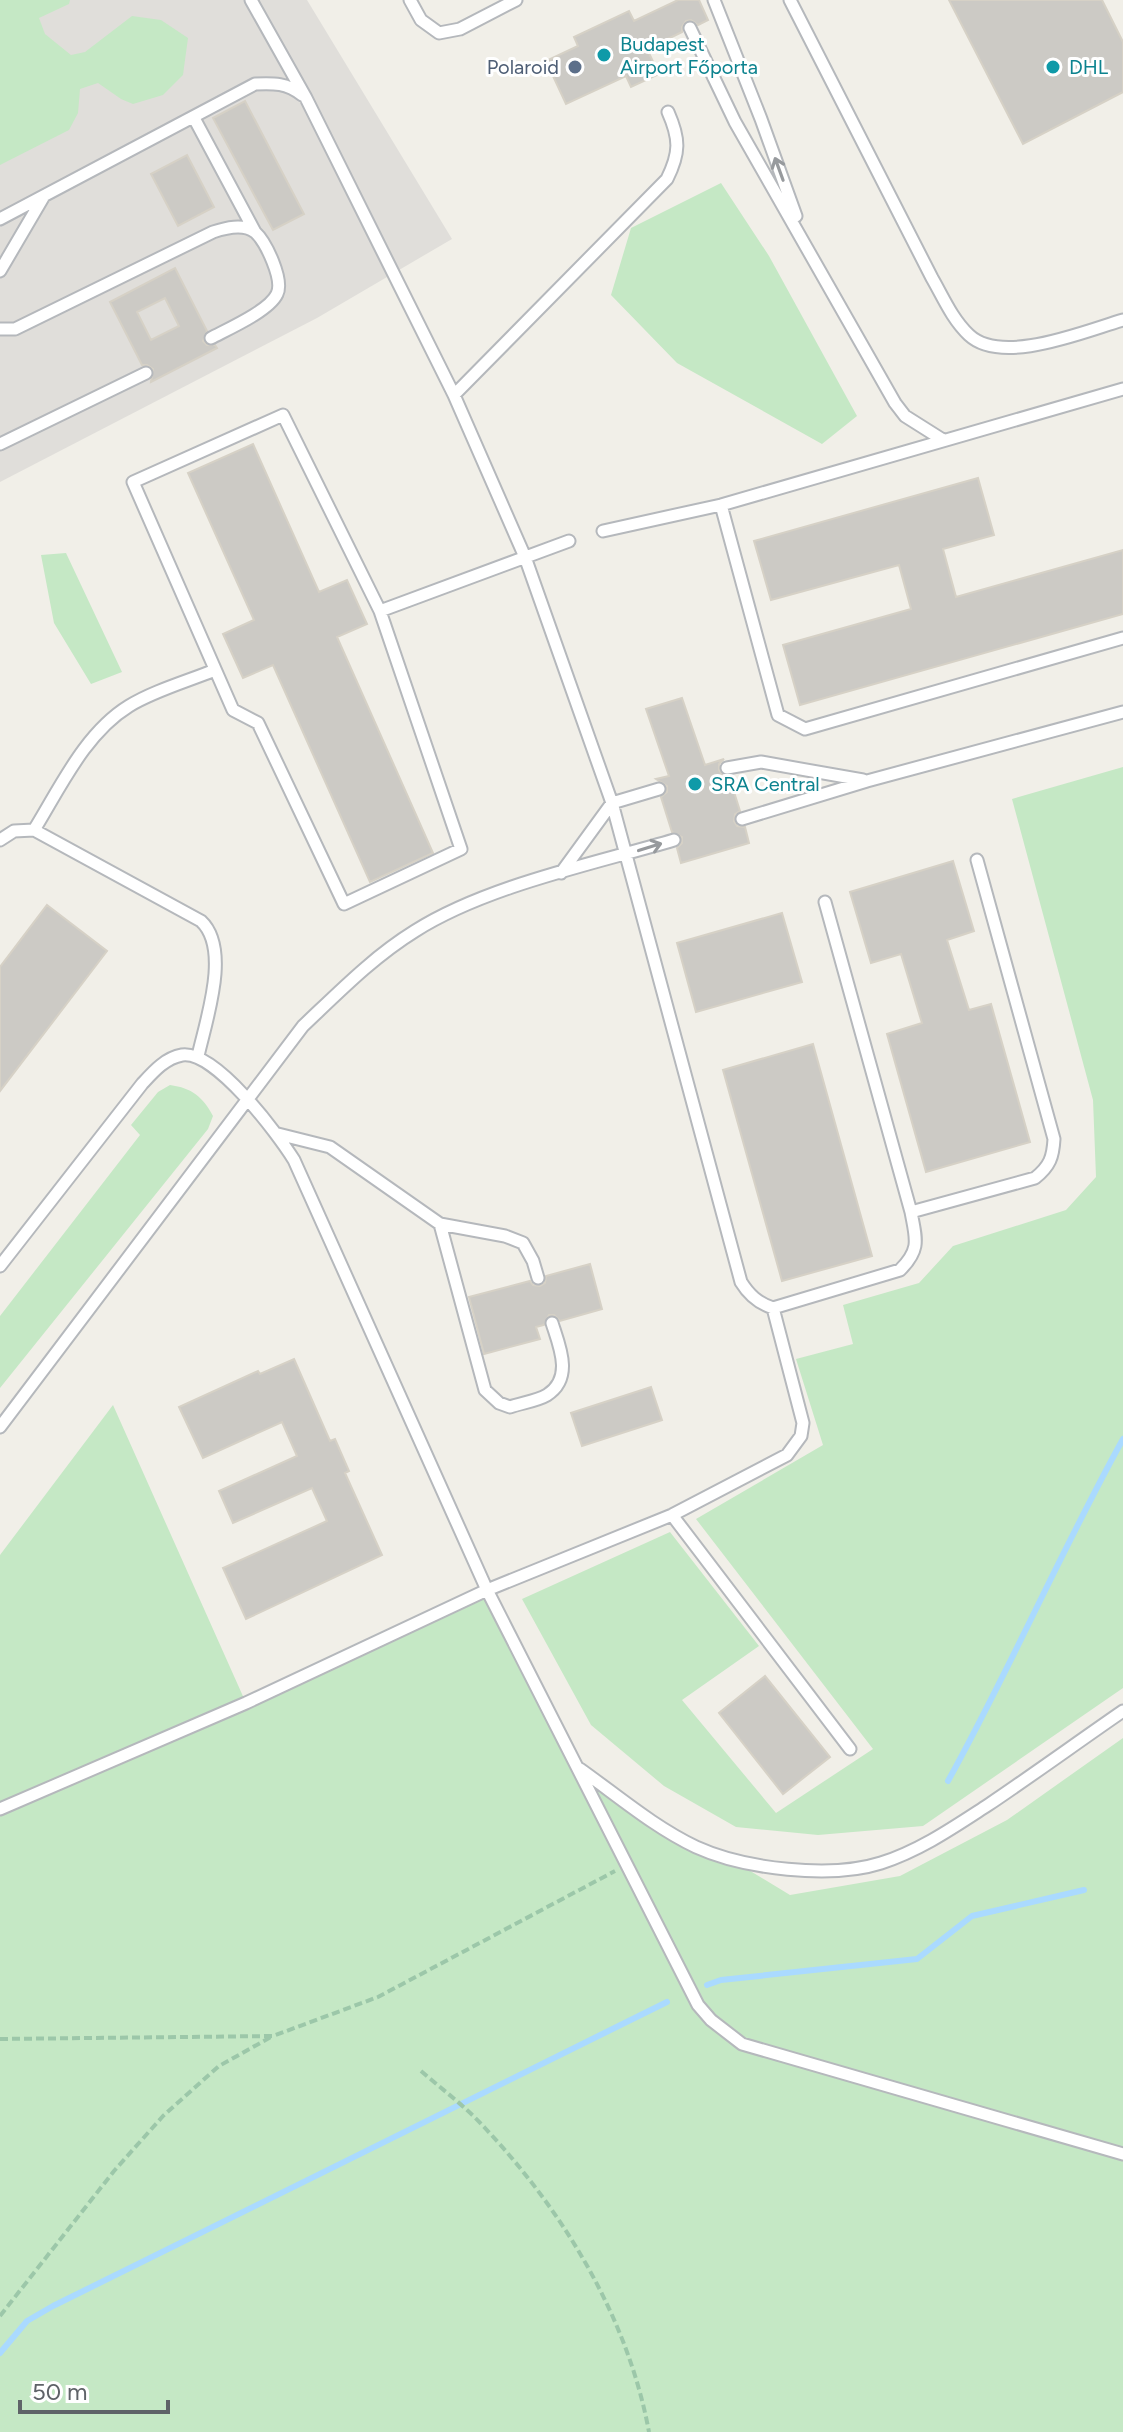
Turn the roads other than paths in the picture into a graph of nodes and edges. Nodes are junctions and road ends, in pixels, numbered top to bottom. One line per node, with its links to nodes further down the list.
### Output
1 (251, 0): 7 (lane)
2 (410, 0): 3 (lane)
3 (516, 0)
4 (714, 0): 13 (lane, one-way to 4)
5 (790, 0): 15 (lane)
6 (690, 28): 13 (lane)
7 (306, 98): 9 (lane); 20 (lane)
8 (668, 112): 20 (lane)
9 (194, 118): 10 (lane); 12 (lane)
10 (44, 196): 11 (lane); 14 (lane)
11 (0, 219)
12 (255, 233): 16 (lane); 17 (lane)
13 (805, 243): 21 (lane)
14 (0, 271)
15 (1123, 320)
16 (0, 329)
17 (211, 338)
18 (146, 373): 22 (lane)
19 (1123, 389): 21 (lane)
20 (454, 395): 26 (lane)
21 (943, 440): 23 (lane)
22 (0, 444)
23 (721, 505): 24 (lane); 28 (lane)
24 (603, 531)
25 (569, 541): 26 (lane)
26 (525, 557): 27 (lane); 34 (lane)
27 (380, 611): 29 (lane); 29 (lane)
28 (1123, 638)
29 (215, 670): 36 (lane)
30 (1123, 712): 32 (lane)
31 (727, 768): 32 (lane)
32 (867, 781): 35 (lane)
33 (659, 789): 34 (lane)
34 (612, 803): 39 (lane); 41 (lane)
35 (742, 819)
36 (34, 830): 37 (lane); 43 (lane)
37 (0, 840)
38 (674, 840): 39 (lane, one-way to 38)
39 (625, 854): 41 (lane); 50 (lane)
40 (977, 860): 46 (lane)
41 (560, 873): 44 (lane)
42 (825, 902): 46 (lane)
43 (198, 1056): 44 (lane); 48 (lane)
44 (249, 1099): 45 (lane); 52 (lane)
45 (278, 1134): 47 (lane); 54 (lane)
46 (911, 1212): 50 (lane)
47 (440, 1224): 49 (lane); 51 (lane)
48 (0, 1266)
49 (538, 1278)
50 (773, 1308): 53 (lane)
51 (552, 1323)
52 (0, 1427)
53 (672, 1515): 54 (lane); 56 (lane)
54 (487, 1590): 57 (lane); 58 (lane)
55 (1123, 1711): 57 (lane)
56 (850, 1749)
57 (577, 1766): 59 (lane)
58 (0, 1809)
59 (1123, 2154)

